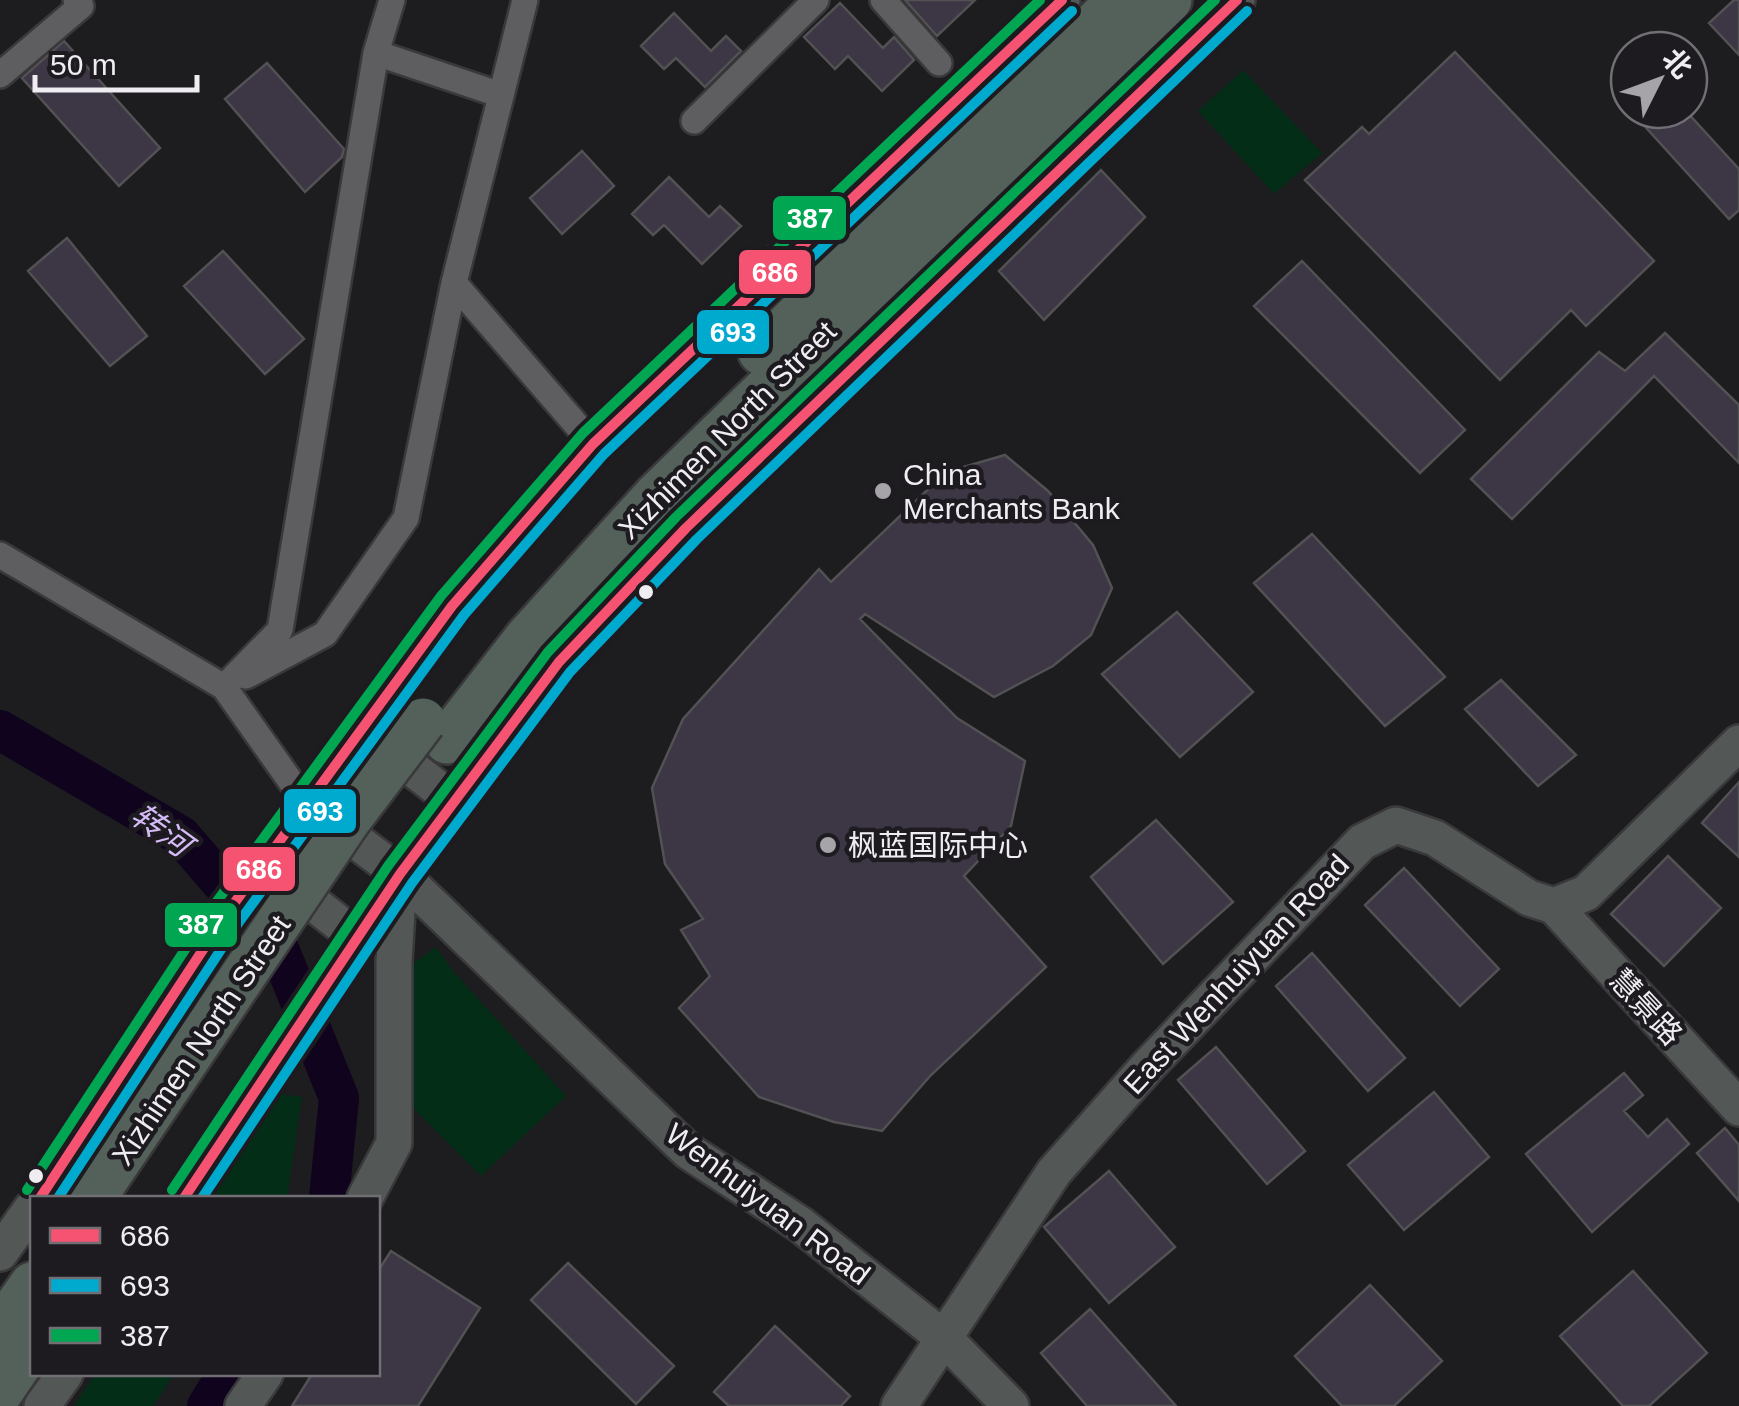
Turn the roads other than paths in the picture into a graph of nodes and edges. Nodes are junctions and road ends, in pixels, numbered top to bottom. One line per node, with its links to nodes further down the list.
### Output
1 (76, 0): 12 (street)
2 (392, 0): 10 (street)
3 (525, 0): 13 (street)
4 (816, 0): 14 (street)
5 (883, 0): 11 (street)
6 (1062, 0): 16 (street)
7 (1120, 0): 15 (highway, Xizhimen North Street)
8 (1169, 0): 15 (highway, Xizhimen North Street)
9 (1237, 0): 18 (street)
10 (376, 54): 13 (street); 21 (street)
11 (939, 63)
12 (0, 75)
13 (501, 95): 17 (street)
14 (694, 120)
15 (968, 170): 16 (highway); 18 (highway); 23 (highway, Xizhimen North Street)
16 (773, 271): 19 (street)
17 (454, 282): 19 (street); 21 (street)
18 (853, 367): 25 (street)
19 (593, 444): 22 (street)
20 (0, 555): 21 (street)
21 (224, 687): 26 (street)
22 (361, 730): 25 (street); 26 (street)
23 (435, 731): 33 (highway, Xizhimen North Street, bridge); 34 (highway, Xizhimen North Street)
24 (1739, 742): 29 (street)
25 (453, 800): 28 (street)
26 (306, 803): 27 (street); 28 (street, Wenhuiyuan Road)
27 (266, 860): 30 (street); 32 (street)
28 (400, 874): 30 (street); 36 (street); 41 (street, Wenhuiyuan Road)
29 (1554, 906): 31 (street, 慧景路); 41 (street, East Wenhuiyuan Road)
30 (353, 947): 35 (street)
31 (1739, 1108)
32 (41, 1196)
33 (94, 1196)
34 (131, 1196)
35 (185, 1196)
36 (366, 1196)
37 (30, 1211): 38 (street)
38 (0, 1253)
39 (30, 1288): 40 (highway)
40 (0, 1331)
41 (945, 1339): 46 (street, East Wenhuiyuan Road); 47 (street, Wenhuiyuan Road)
42 (51, 1376): 44 (street)
43 (264, 1376): 45 (street)
44 (21, 1380)
45 (243, 1406)
46 (898, 1406)
47 (1011, 1406)

